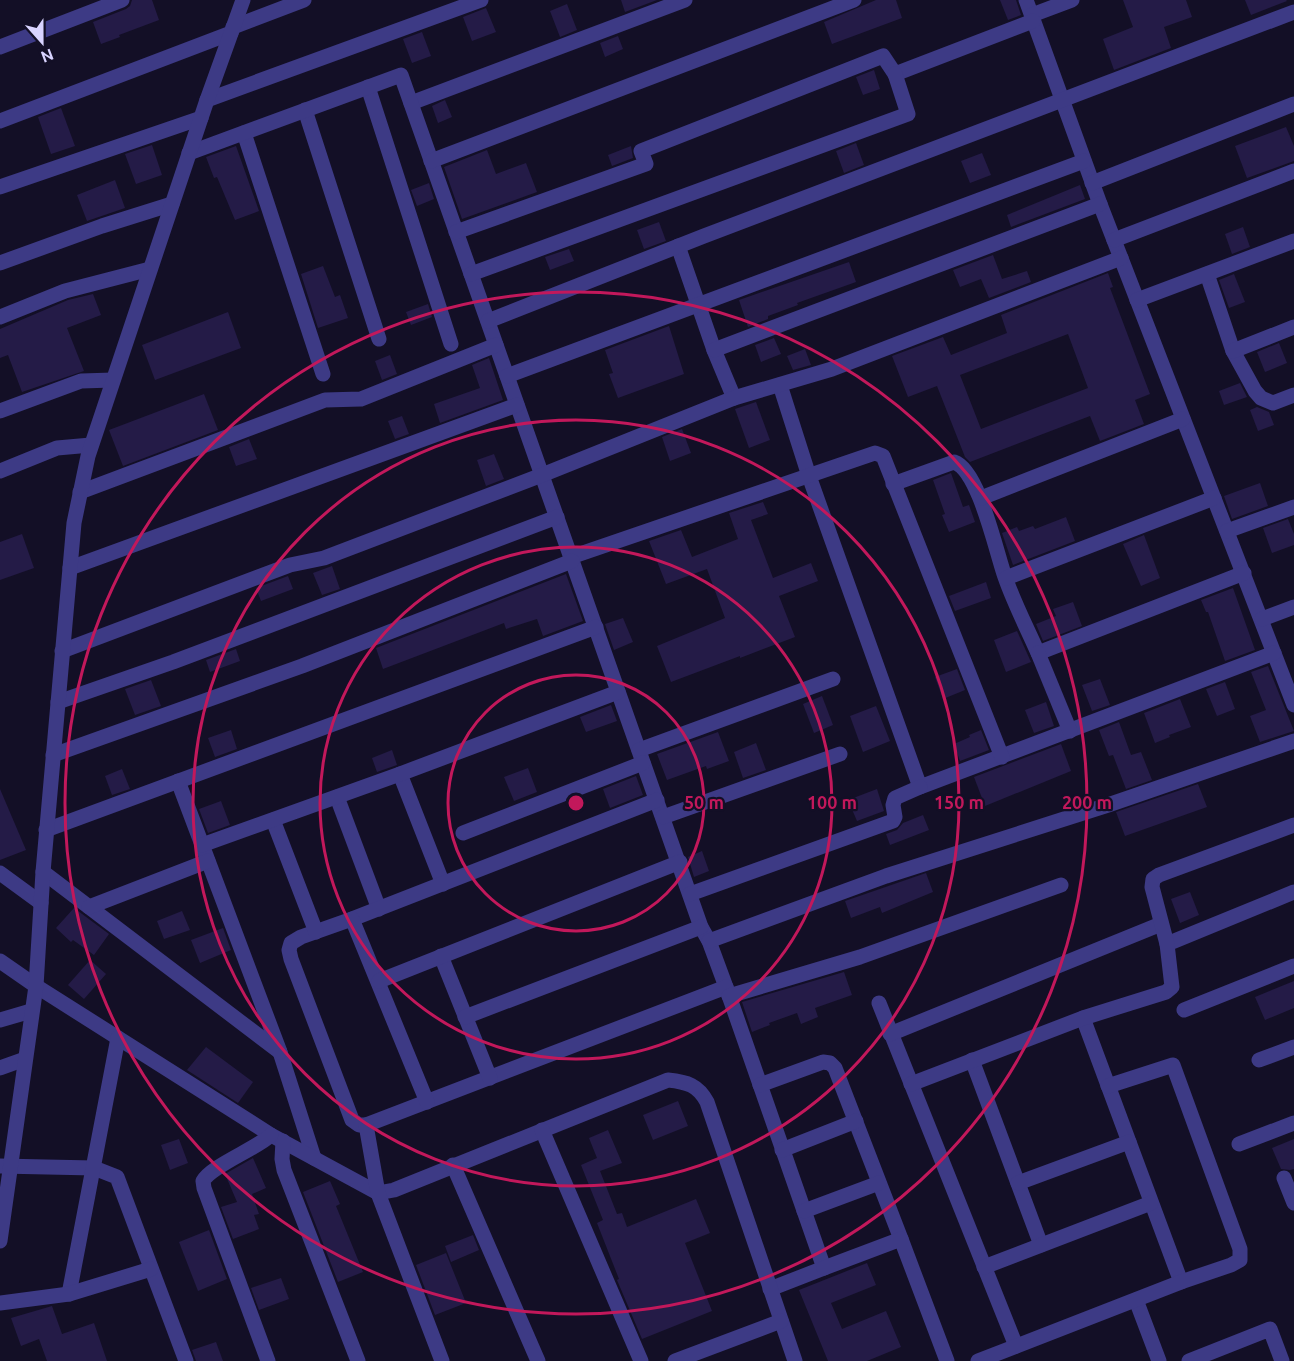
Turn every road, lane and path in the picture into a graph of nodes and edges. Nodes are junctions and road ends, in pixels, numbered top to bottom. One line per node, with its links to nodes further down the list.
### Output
1 (122, 0): 12 (street)
2 (243, 0): 11 (street)
3 (304, 0): 11 (street)
4 (481, 0): 15 (street)
5 (685, 0): 17 (street)
6 (854, 0): 24 (street)
7 (1026, 0): 10 (street)
8 (1072, 0): 10 (street)
9 (1294, 12): 16 (street)
10 (1033, 18): 13 (street); 16 (street)
11 (232, 30): 15 (street); 21 (street)
12 (0, 47)
13 (895, 74): 31 (street); 38 (street)
14 (368, 87): 17 (street); 19 (street); 46 (street)
15 (207, 100): 20 (street)
16 (1061, 101): 25 (street); 34 (street)
17 (411, 103): 24 (street)
18 (1294, 104): 27 (street)
19 (305, 110): 22 (street); 45 (street)
20 (201, 118): 23 (street); 28 (street)
21 (0, 121)
22 (244, 133): 23 (street); 50 (street)
23 (189, 153): 29 (street)
24 (431, 161): 31 (street)
25 (1084, 161): 27 (street); 41 (street)
26 (1294, 171): 32 (street)
27 (1092, 183): 30 (street)
28 (0, 187)
29 (172, 204): 36 (street); 37 (street)
30 (1100, 204): 32 (street); 48 (street)
31 (456, 232): 38 (street)
32 (1114, 240): 35 (street)
33 (1294, 241): 39 (street)
34 (678, 246): 41 (street); 43 (street)
35 (1121, 258): 40 (street); 53 (street)
36 (0, 263)
37 (150, 269): 42 (street); 52 (street)
38 (471, 274): 43 (street)
39 (1207, 274): 40 (street); 49 (street)
40 (1137, 300): 58 (street)
41 (698, 304): 48 (street); 51 (street)
42 (0, 317)
43 (488, 321): 47 (street)
44 (1294, 327): 49 (street)
45 (379, 339)
46 (451, 344)
47 (496, 345): 51 (street); 64 (street)
48 (714, 350): 55 (street)
49 (1233, 351): 54 (street)
50 (323, 375)
51 (507, 376): 56 (street)
52 (113, 380): 57 (street); 59 (street)
53 (780, 385): 55 (street); 62 (street)
54 (1294, 394)
55 (734, 398): 61 (street)
56 (517, 405): 61 (street); 71 (street)
57 (0, 411)
58 (1184, 419): 65 (street); 66 (street)
59 (92, 445): 60 (street); 64 (street)
60 (0, 471)
61 (542, 475): 68 (street); 77 (street)
62 (809, 476): 63 (street); 70 (street); 92 (street)
63 (893, 484): 65 (street); 89 (street)
64 (80, 492): 71 (street)
65 (981, 498): 73 (street)
66 (1214, 498): 69 (street); 73 (street)
67 (1294, 507): 69 (street)
68 (557, 517): 70 (street); 83 (street)
69 (1227, 531): 72 (street)
70 (572, 559): 76 (street); 87 (street)
71 (70, 568): 77 (street)
72 (1244, 573): 75 (street); 78 (street)
73 (1006, 578): 78 (street)
74 (1294, 607): 75 (street)
75 (1262, 619): 79 (street)
76 (596, 627): 81 (street); 91 (street)
77 (62, 651): 83 (street)
78 (1038, 653): 84 (street)
79 (1274, 653): 82 (street); 84 (street)
80 (833, 679): 88 (street)
81 (618, 692): 88 (street); 90 (street)
82 (1293, 701)
83 (58, 702): 87 (street)
84 (1070, 731): 89 (street)
85 (1294, 741): 116 (street)
86 (840, 754): 95 (street)
87 (53, 755): 98 (street)
88 (641, 757): 94 (street); 99 (street)
89 (1002, 757): 92 (street)
90 (400, 774): 93 (street); 105 (street)
91 (178, 781): 98 (street); 100 (street)
92 (921, 788): 108 (street)
93 (337, 797): 96 (street); 111 (street)
94 (657, 800): 95 (street); 105 (street)
95 (663, 817): 102 (street)
96 (273, 819): 100 (street); 115 (street)
97 (1294, 825): 113 (street)
98 (46, 830): 103 (street)
99 (463, 833)
100 (202, 845): 101 (street)
101 (208, 861): 110 (street); 133 (street)
102 (680, 862): 108 (street); 118 (street)
103 (43, 872): 109 (street); 110 (street)
104 (0, 873): 109 (street)
105 (443, 884): 111 (street)
106 (1061, 885): 123 (street)
107 (1294, 891): 117 (street)
108 (690, 894): 114 (street)
109 (41, 903): 122 (street)
110 (89, 907): 133 (street)
111 (379, 909): 112 (street)
112 (352, 919): 115 (street); 121 (street)
113 (1161, 924): 117 (street); 130 (street)
114 (701, 927): 116 (street); 127 (street)
115 (316, 932): 145 (street)
116 (709, 941): 123 (street)
117 (1167, 944): 128 (street)
118 (441, 956): 121 (street); 127 (street)
119 (0, 961): 122 (street)
120 (1294, 966): 125 (street)
121 (379, 981): 142 (street)
122 (36, 986): 126 (street); 131 (street)
123 (727, 992): 138 (street); 140 (street)
124 (879, 1002): 130 (street)
125 (1184, 1010)
126 (31, 1011): 129 (street); 134 (street)
127 (465, 1017): 138 (street)
128 (1083, 1018): 135 (street); 141 (street)
129 (0, 1020)
130 (890, 1034): 139 (street)
131 (118, 1038): 147 (street); 154 (street)
132 (1294, 1047): 136 (street)
133 (280, 1052): 151 (street)
134 (25, 1059): 137 (street); 152 (street)
135 (972, 1060): 139 (street); 157 (street)
136 (1258, 1060)
137 (0, 1068)
138 (490, 1078): 142 (street)
139 (911, 1084): 166 (street)
140 (760, 1085): 143 (street); 150 (street)
141 (1108, 1086): 148 (street); 169 (street)
142 (427, 1102): 145 (street)
143 (855, 1121): 150 (street); 156 (street)
144 (1294, 1123): 149 (street)
145 (366, 1125): 158 (street)
146 (542, 1130): 153 (street); 170 (street); 181 (street)
147 (277, 1138): 151 (street); 177 (street); 178 (street)
148 (1129, 1142): 157 (street); 159 (street)
149 (1239, 1144)
150 (782, 1150): 161 (street)
151 (314, 1158): 158 (street)
152 (5, 1165): 154 (street); 162 (street)
153 (453, 1165): 158 (street); 180 (street)
154 (94, 1168): 168 (street); 171 (street)
155 (1284, 1178): 160 (street)
156 (879, 1183): 161 (street); 163 (street)
157 (1018, 1184): 165 (street)
158 (378, 1194): 179 (street)
159 (1151, 1203): 165 (street); 169 (street)
160 (1294, 1203)
161 (804, 1211): 167 (street)
162 (1, 1221): 164 (street)
163 (901, 1239): 167 (street); 184 (street)
164 (0, 1241)
165 (1041, 1245): 166 (street)
166 (984, 1267): 175 (street)
167 (824, 1268): 170 (street)
168 (151, 1269): 171 (street); 176 (street)
169 (1180, 1282): 172 (street)
170 (770, 1289): 174 (street)
171 (69, 1294): 173 (street)
172 (1136, 1300): 175 (street); 186 (street)
173 (0, 1303)
174 (781, 1321): 182 (street); 183 (street)
175 (1016, 1346): 185 (street)
176 (186, 1361)
177 (268, 1361)
178 (358, 1361)
179 (442, 1361)
180 (538, 1361)
181 (641, 1361)
182 (675, 1361)
183 (795, 1361)
184 (947, 1361)
185 (978, 1361)
186 (1159, 1361)
187 (1189, 1361): 188 (street)
188 (1282, 1361)

